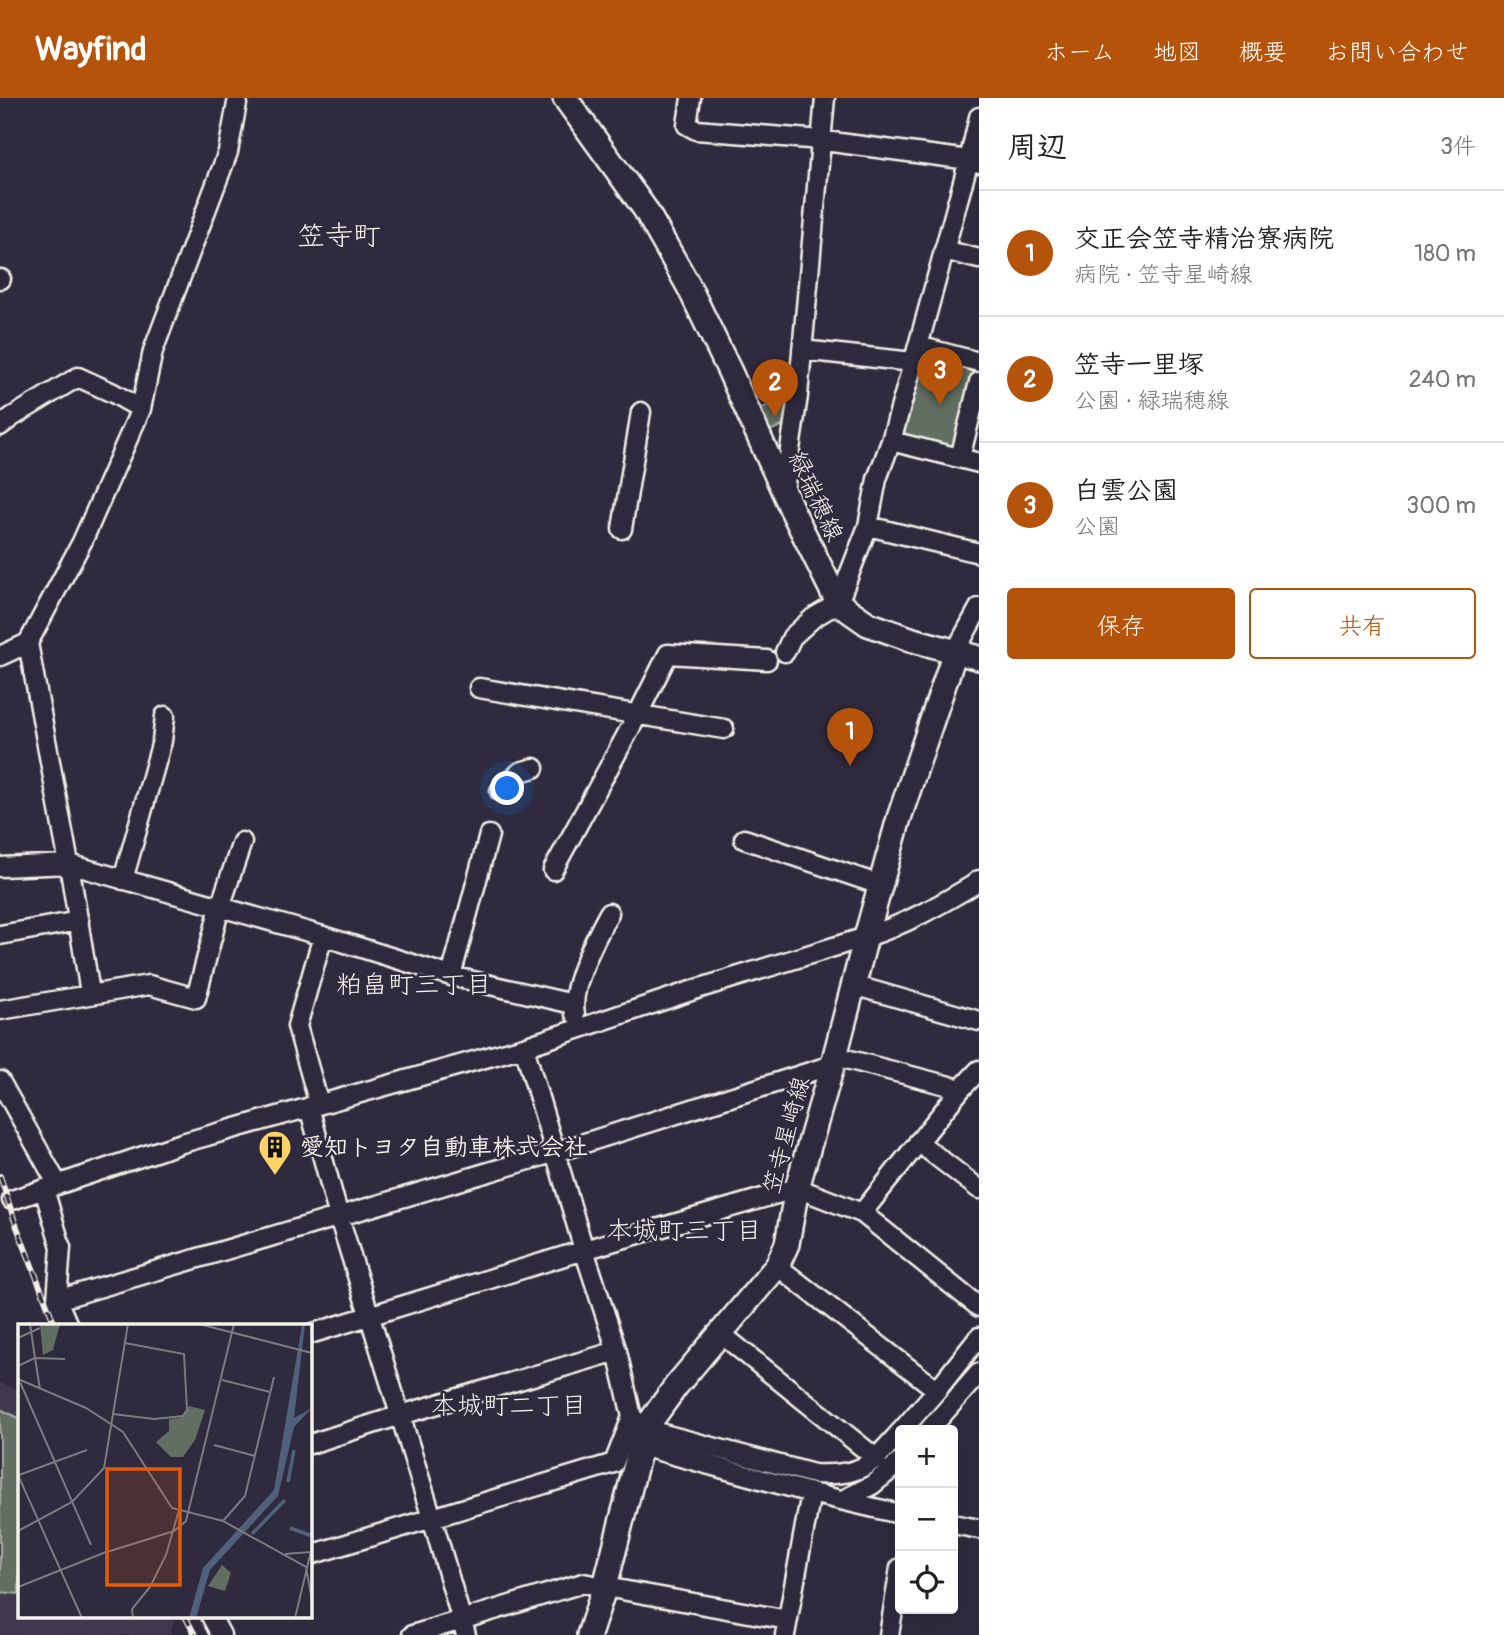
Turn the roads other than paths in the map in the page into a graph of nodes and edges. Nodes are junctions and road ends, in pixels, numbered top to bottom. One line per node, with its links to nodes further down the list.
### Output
1 (238, 98): 14 (street)
2 (565, 98): 20 (main road, 緑瑞穂線)
3 (691, 98): 6 (street)
4 (825, 98): 6 (street)
5 (979, 117): 7 (street)
6 (821, 141): 7 (street); 10 (street)
7 (974, 161): 8 (street)
8 (944, 250): 9 (street); 11 (street)
9 (979, 259)
10 (802, 350): 11 (street); 20 (street)
11 (915, 354): 12 (street); 17 (street)
12 (979, 362)
13 (979, 382): 18 (street)
14 (141, 409): 16 (street); 26 (street)
15 (641, 412): 22 (street)
16 (0, 426)
17 (891, 441): 18 (street); 21 (street)
18 (960, 458): 19 (street)
19 (979, 463)
20 (784, 490): 24 (main road, 緑瑞穂線)
21 (867, 526): 23 (street); 24 (street)
22 (622, 529)
23 (979, 553)
24 (838, 603): 27 (street); 28 (main road, 緑瑞穂線)
25 (979, 608): 28 (street)
26 (28, 643): 29 (street); 41 (street)
27 (785, 652)
28 (955, 652): 30 (main road, 緑瑞穂線); 46 (main road, 笠寺星崎線)
29 (0, 656)
30 (979, 658)
31 (767, 660): 33 (street)
32 (479, 688): 33 (street)
33 (638, 714): 35 (street); 43 (street)
34 (165, 716): 44 (street)
35 (724, 729)
36 (534, 768): 37 (street)
37 (500, 790)
38 (489, 835): 53 (street)
39 (744, 839): 46 (street)
40 (242, 842): 47 (street)
41 (69, 864): 42 (street); 44 (street); 49 (street)
42 (0, 867)
43 (552, 870)
44 (123, 880): 47 (street)
45 (979, 880): 52 (street)
46 (880, 885): 52 (main road, 笠寺星崎線)
47 (220, 907): 51 (street); 55 (street)
48 (609, 914): 56 (street)
49 (79, 921): 50 (street); 55 (street)
50 (0, 935)
51 (323, 936): 53 (street); 65 (street)
52 (866, 937): 54 (main road, 笠寺星崎線); 59 (street)
53 (451, 976): 56 (street)
54 (853, 985): 58 (street); 61 (main road, 笠寺星崎線)
55 (90, 993): 57 (street)
56 (573, 1004): 59 (street)
57 (0, 1010)
58 (979, 1021)
59 (579, 1029): 60 (street)
60 (524, 1046): 65 (street); 67 (street)
61 (834, 1060): 64 (street); 67 (street); 69 (main road, 笠寺星崎線)
62 (978, 1074): 64 (street)
63 (0, 1082): 68 (street)
64 (961, 1089): 66 (street)
65 (314, 1106): 68 (street); 73 (street)
66 (919, 1142): 70 (street); 72 (street)
67 (556, 1152): 73 (street); 74 (street)
68 (51, 1187): 71 (street); 76 (street)
69 (797, 1188): 72 (street); 74 (street); 75 (main road, 笠寺星崎線)
70 (979, 1189)
71 (12, 1200)
72 (862, 1213): 77 (street)
73 (339, 1217): 76 (street); 78 (street)
74 (584, 1250): 78 (street); 83 (street)
75 (778, 1266): 81 (main road, 笠寺星崎線); 85 (street)
76 (57, 1300): 79 (street)
77 (979, 1307)
78 (370, 1315): 80 (street); 86 (street)
79 (68, 1324)
80 (312, 1333)
81 (720, 1333): 89 (main road, 笠寺星崎線); 92 (street)
82 (979, 1337): 85 (street)
83 (617, 1351): 86 (street); 89 (street)
84 (979, 1373): 88 (street)
85 (937, 1390): 87 (street)
86 (401, 1415): 91 (street); 97 (street)
87 (906, 1425)
88 (933, 1425)
89 (639, 1430): 92 (street); 94 (street); 97 (street); 101 (main road, 笠寺星崎線)
90 (895, 1438): 92 (street)
91 (312, 1443)
92 (877, 1459)
93 (895, 1466): 95 (street)
94 (811, 1493): 95 (street); 105 (street)
95 (843, 1500): 96 (street)
96 (895, 1513)
97 (432, 1518): 100 (street); 104 (street)
98 (958, 1525): 99 (street)
99 (979, 1529)
100 (312, 1554)
101 (605, 1586): 104 (street); 105 (street); 108 (main road, 笠寺星崎線)
102 (895, 1596): 109 (street)
103 (212, 1618): 106 (street)
104 (463, 1628): 107 (street)
105 (787, 1628)
106 (221, 1635)
107 (412, 1635)
108 (589, 1635)
109 (888, 1635)

